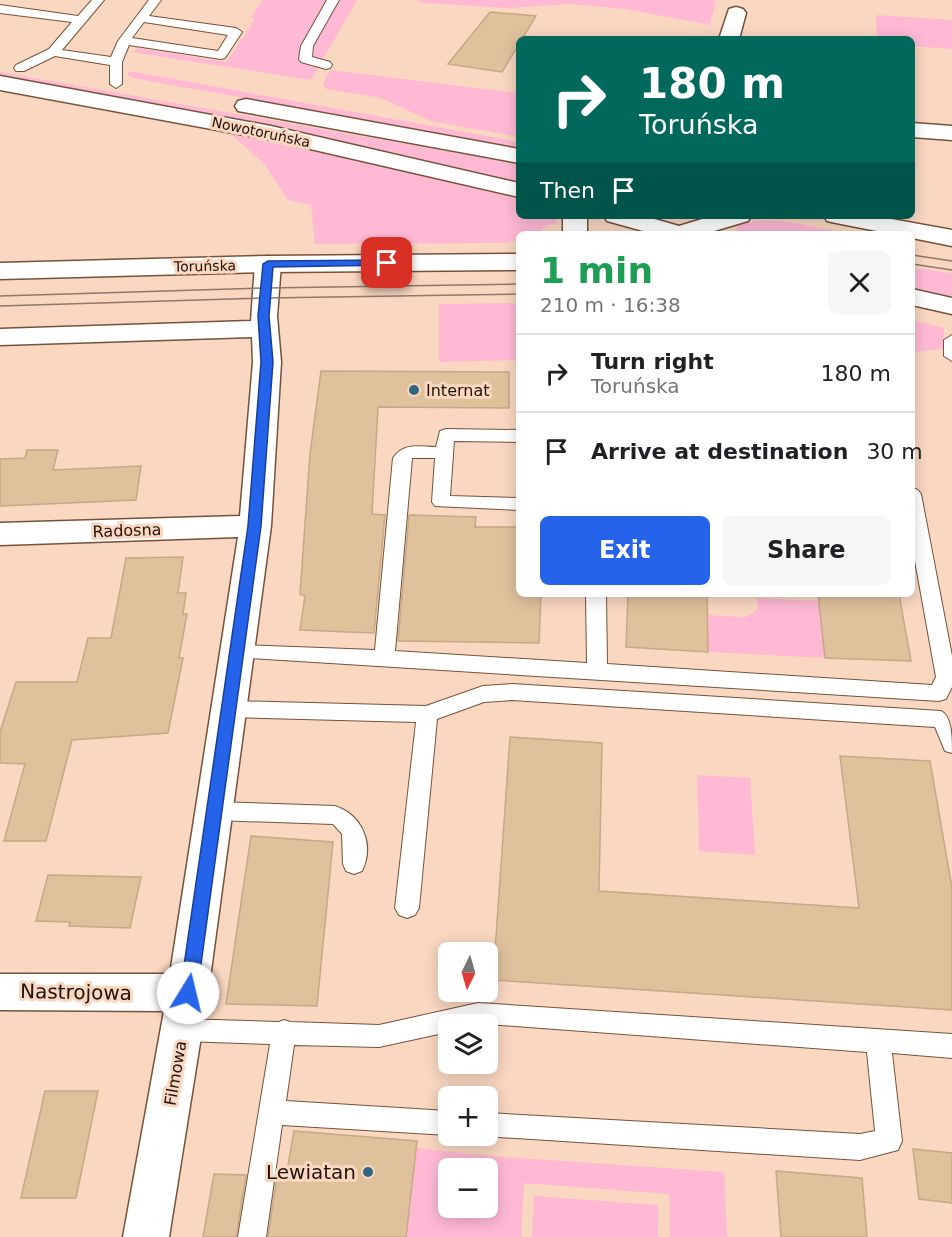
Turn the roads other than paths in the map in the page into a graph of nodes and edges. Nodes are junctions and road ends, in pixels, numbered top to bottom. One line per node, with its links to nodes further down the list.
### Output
1 (98, 0): 7 (lane)
2 (155, 0): 6 (lane)
3 (333, 0): 11 (lane)
4 (0, 9): 7 (lane)
5 (736, 13): 8 (street)
6 (141, 18): 9 (lane); 9 (lane)
7 (82, 20): 10 (lane)
8 (730, 36)
9 (124, 41): 13 (lane)
10 (53, 52): 12 (lane); 13 (lane)
11 (326, 65)
12 (10, 66): 13 (street, Nowotoruńska)
13 (116, 73): 15 (street, Nowotoruńska)
14 (0, 83): 20 (street, Nowotoruńska)
15 (204, 99)
16 (227, 103): 19 (street, Nowotoruńska)
17 (915, 130): 18 (street)
18 (952, 133)
19 (516, 155)
20 (516, 189)
21 (626, 219): 24 (street)
22 (729, 219): 25 (street)
23 (852, 219): 26 (street)
24 (668, 231)
25 (689, 231)
26 (952, 238)
27 (516, 262): 28 (street, Toruńska)
28 (268, 264): 29 (street, Toruńska); 32 (street, Filmowa)
29 (0, 271)
30 (915, 298): 31 (street)
31 (952, 306)
32 (264, 329): 33 (street); 40 (street, Filmowa)
33 (0, 337)
34 (952, 340): 35 (lane)
35 (952, 356)
36 (516, 436): 37 (lane)
37 (444, 453): 38 (lane); 44 (lane)
38 (516, 504)
39 (915, 510): 45 (lane)
40 (255, 526): 41 (street, Radosna); 43 (street, Filmowa)
41 (0, 534)
42 (596, 597): 45 (lane)
43 (239, 652): 44 (lane); 46 (street, Filmowa)
44 (384, 658): 45 (lane)
45 (597, 670)
46 (230, 709): 47 (lane); 49 (street, Filmowa)
47 (427, 714): 48 (lane); 51 (lane)
48 (952, 745)
49 (215, 811): 50 (lane); 53 (street, Filmowa)
50 (354, 864)
51 (407, 908)
52 (0, 992): 53 (street, Nastrojowa)
53 (185, 1012): 54 (lane); 60 (street, Filmowa)
54 (284, 1031): 55 (lane); 57 (lane)
55 (878, 1040): 56 (lane); 59 (lane)
56 (952, 1046)
57 (272, 1112): 58 (lane); 61 (lane)
58 (438, 1122)
59 (498, 1126)
60 (146, 1237)
61 (252, 1237)

